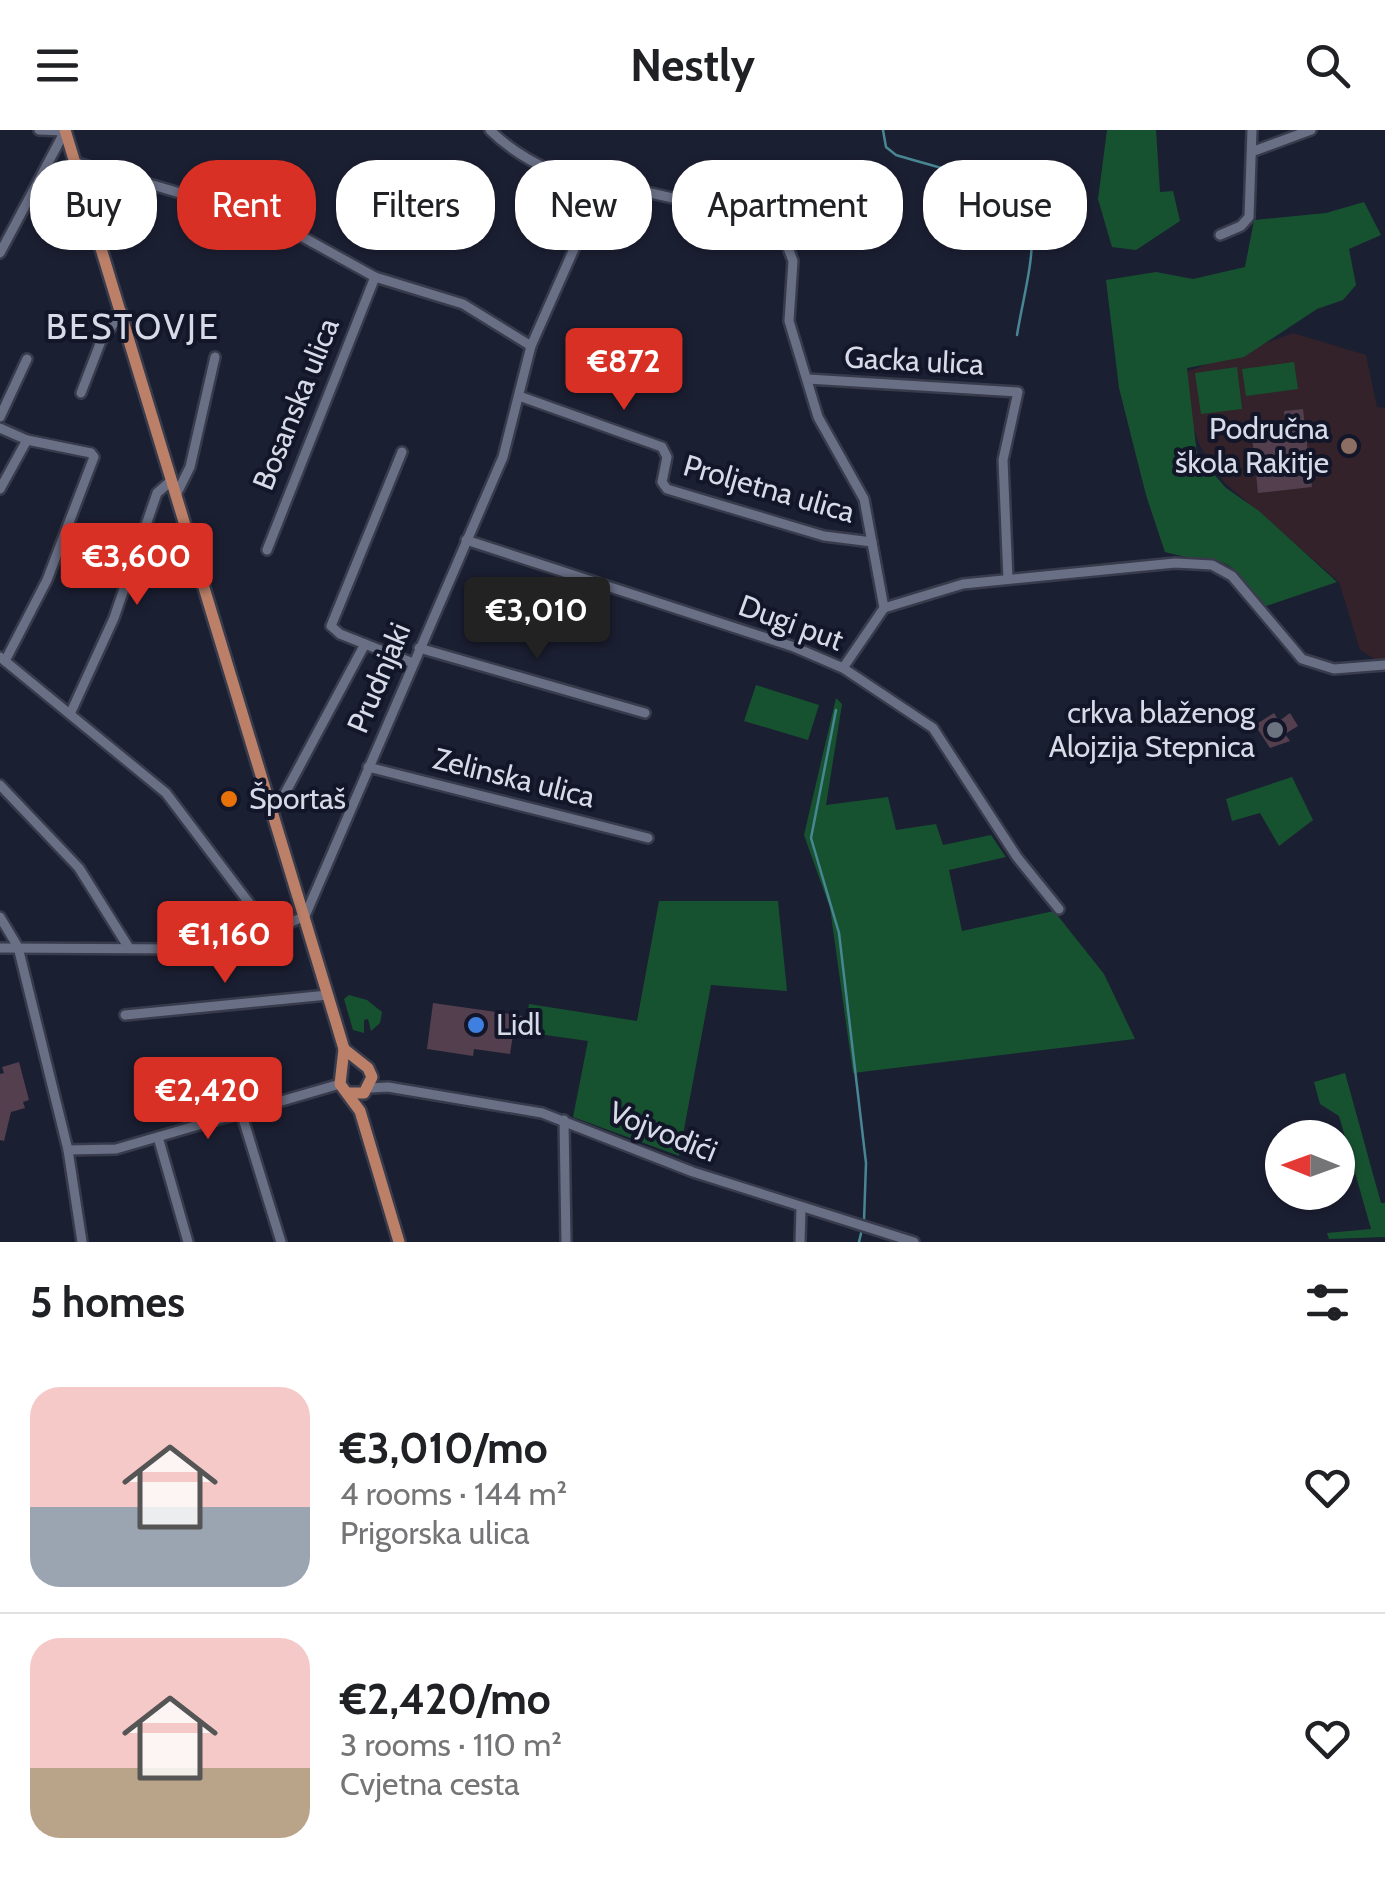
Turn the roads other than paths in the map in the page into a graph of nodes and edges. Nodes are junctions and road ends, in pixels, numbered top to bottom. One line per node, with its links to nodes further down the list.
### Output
1 (40, 130): 2 (street)
2 (65, 130): 7 (main road); 14 (street)
3 (490, 130): 8 (street)
4 (1252, 130): 6 (street)
5 (1311, 130): 6 (street)
6 (1254, 151): 11 (street)
7 (73, 160)
8 (535, 160)
9 (157, 186): 15 (street)
10 (652, 194): 20 (street)
11 (1220, 235)
12 (102, 250): 16 (main road)
13 (574, 250): 17 (street, Prudnjaki)
14 (0, 254)
15 (375, 277): 17 (street); 32 (street, Bosanska ulica)
16 (122, 312): 21 (street); 27 (main road)
17 (531, 346): 22 (street, Prudnjaki)
18 (215, 357): 29 (street)
19 (27, 359): 23 (street)
20 (808, 380): 31 (street); 33 (street, Gacka ulica)
21 (81, 393)
22 (519, 396): 30 (street, Prudnjaki); 31 (street, Proljetna ulica)
23 (0, 417)
24 (0, 428): 25 (street)
25 (27, 440): 28 (street); 37 (street)
26 (402, 452): 35 (street)
27 (172, 480): 29 (main road); 41 (street)
28 (0, 489)
29 (176, 495): 45 (main road)
30 (466, 540): 36 (street, Prudnjaki); 40 (street, Dugi put)
31 (872, 542): 34 (street)
32 (266, 550)
33 (1008, 578): 34 (street); 39 (street)
34 (884, 608): 40 (street)
35 (365, 644): 38 (street); 45 (street)
36 (419, 648): 38 (street, Prudnjaki); 42 (street)
37 (2, 659): 41 (street)
38 (412, 663): 43 (street, Prudnjaki)
39 (1385, 665)
40 (842, 668): 47 (street, Dugi put)
41 (70, 712): 50 (street)
42 (644, 713)
43 (368, 766): 46 (street, Zelinska ulica); 48 (street, Prudnjaki)
44 (0, 785): 53 (street)
45 (272, 810): 48 (main road)
46 (648, 838)
47 (1059, 909)
48 (305, 916): 50 (street); 54 (main road)
49 (0, 917): 51 (street)
50 (272, 932): 53 (street)
51 (18, 947): 52 (street); 53 (street); 65 (street)
52 (0, 948)
53 (128, 948)
54 (328, 995): 55 (street); 56 (main road)
55 (125, 1015)
56 (344, 1049): 57 (main road); 58 (main road)
57 (360, 1063): 58 (main road); 59 (main road)
58 (343, 1069): 60 (main road)
59 (368, 1086): 60 (main road); 61 (main road); 63 (street, Vojvodići)
60 (344, 1089): 61 (main road); 62 (street)
61 (360, 1111): 70 (main road)
62 (242, 1112): 64 (street); 69 (street)
63 (564, 1120): 66 (street, Vojvodići); 71 (street)
64 (158, 1137): 65 (street); 68 (street)
65 (68, 1150): 67 (street)
66 (801, 1208): 72 (street); 73 (street, Vojvodići)
67 (82, 1242)
68 (188, 1242)
69 (281, 1242)
70 (399, 1242)
71 (566, 1242)
72 (800, 1242)
73 (914, 1242)

